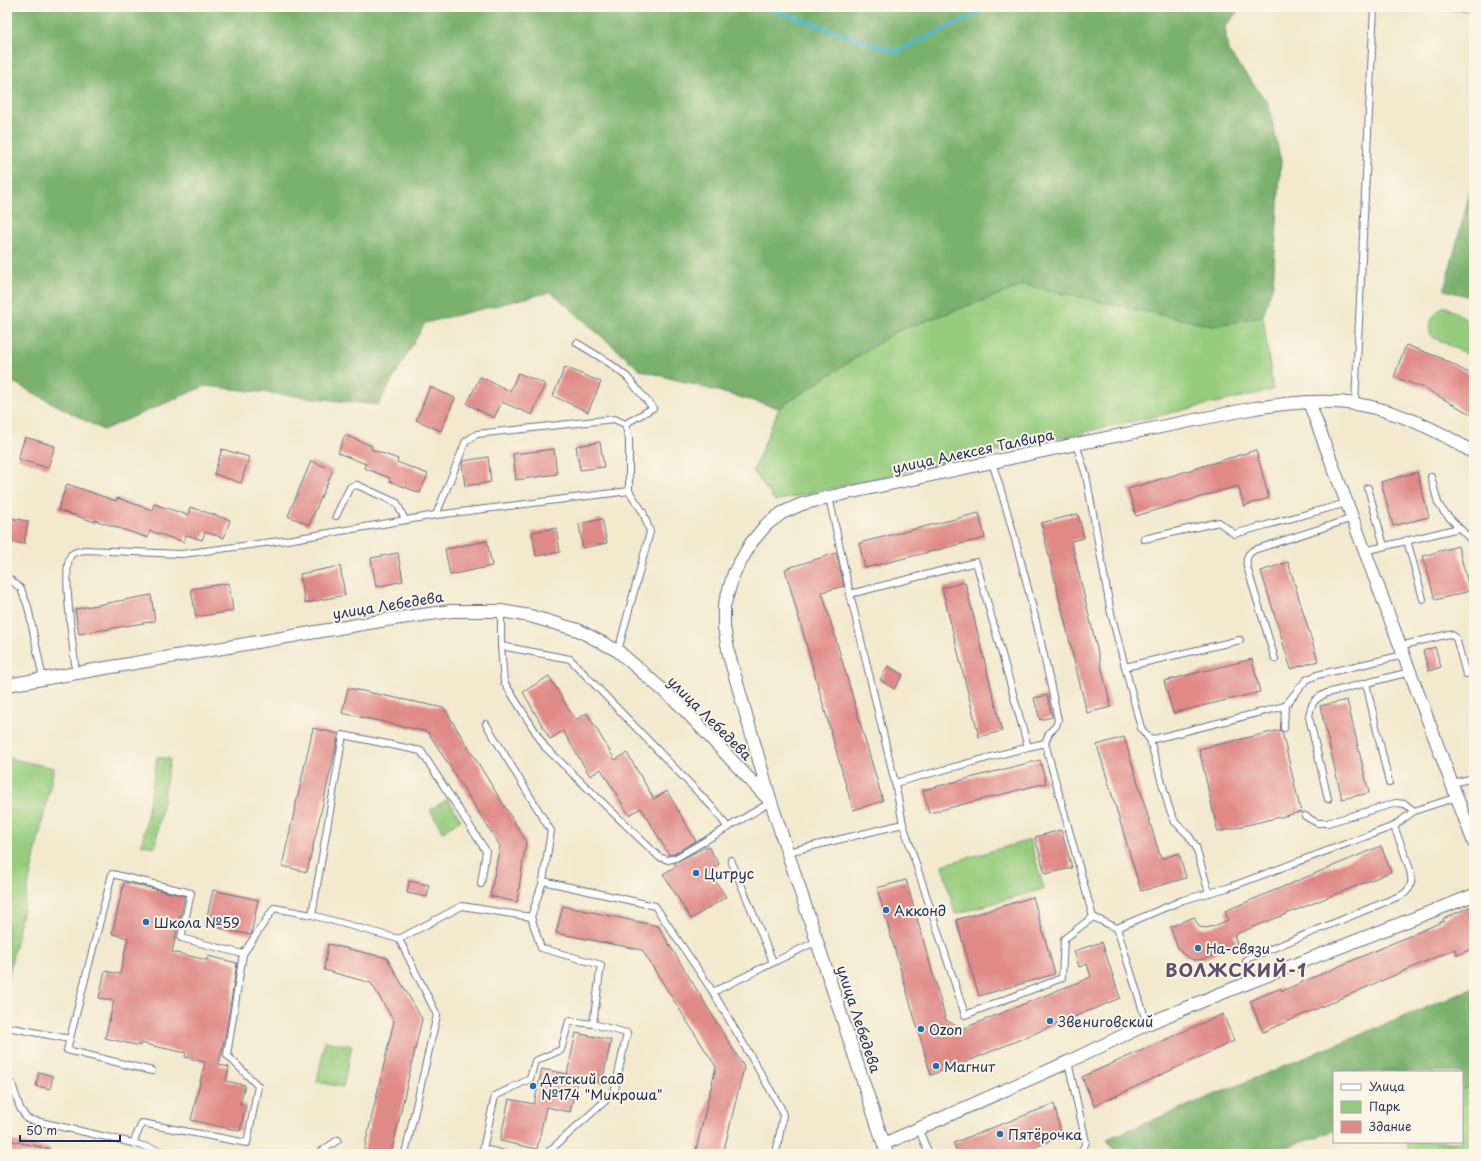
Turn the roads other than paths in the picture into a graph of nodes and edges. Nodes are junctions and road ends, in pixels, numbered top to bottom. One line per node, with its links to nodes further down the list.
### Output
1 (1374, 7): 4 (lane)
2 (577, 343): 5 (lane)
3 (1310, 402): 4 (street, улица Алексея Талвира); 6 (street, улица Алексея Талвира); 13 (street)
4 (1355, 404): 7 (street, улица Алексея Талвира)
5 (625, 424): 11 (lane); 14 (lane)
6 (1076, 444): 8 (street, улица Алексея Талвира); 33 (lane)
7 (1474, 453)
8 (992, 462): 12 (street, улица Алексея Талвира); 44 (lane)
9 (1431, 477): 18 (lane)
10 (1368, 488): 22 (lane)
11 (630, 491): 14 (lane); 31 (lane)
12 (829, 497): 25 (lane); 52 (street, улица Алексея Талвира)
13 (1347, 503): 16 (street); 19 (lane)
14 (436, 515): 17 (lane)
15 (336, 516): 17 (lane)
16 (1353, 518): 23 (street); 32 (lane)
17 (405, 520): 34 (lane)
18 (1459, 528): 20 (lane); 21 (lane)
19 (1144, 539)
20 (1407, 540): 22 (lane); 26 (lane)
21 (1474, 545)
22 (1384, 546): 23 (lane)
23 (1365, 551): 30 (street)
24 (7, 578): 37 (lane)
25 (850, 594): 45 (lane); 47 (lane)
26 (1423, 599)
27 (501, 611): 29 (lane); 31 (street, улица Лебедева); 34 (street, улица Лебедева)
28 (1240, 640): 33 (lane)
29 (501, 646): 57 (lane); 57 (lane)
30 (1402, 650): 35 (street); 36 (lane); 40 (lane)
31 (618, 652): 52 (street, улица Лебедева)
32 (1275, 659)
33 (1125, 667): 43 (lane)
34 (76, 672): 37 (street, улица Лебедева)
35 (1410, 672): 38 (lane); 49 (street)
36 (1466, 674)
37 (43, 679): 39 (street, улица Лебедева)
38 (1366, 683): 48 (lane); 51 (lane)
39 (7, 685)
40 (1285, 706): 42 (lane); 43 (lane)
41 (486, 724): 61 (lane)
42 (1284, 728)
43 (1150, 740): 63 (lane)
44 (1045, 743): 45 (lane); 67 (lane)
45 (1028, 747): 47 (lane)
46 (1474, 778): 49 (lane)
47 (895, 782): 55 (lane)
48 (1389, 783)
49 (1452, 783): 50 (street)
50 (1457, 797): 53 (lane); 58 (street)
51 (1328, 799)
52 (771, 802): 57 (lane); 59 (street, улица Лебедева)
53 (1414, 811): 54 (lane); 56 (lane)
54 (1305, 816)
55 (903, 824): 59 (lane); 67 (lane)
56 (1394, 826): 63 (lane); 73 (lane)
57 (728, 828)
58 (1474, 843)
59 (788, 852): 70 (street, улица Лебедева)
60 (731, 860): 72 (lane)
61 (543, 881): 66 (lane); 74 (lane)
62 (481, 884): 65 (lane)
63 (1209, 893): 68 (lane)
64 (1474, 895): 73 (street)
65 (312, 915): 69 (lane); 71 (lane)
66 (531, 917): 69 (lane); 75 (lane)
67 (1093, 917): 68 (lane)
68 (1117, 928): 76 (lane)
69 (399, 939): 88 (lane)
70 (817, 941): 72 (lane); 85 (street, улица Лебедева)
71 (243, 954): 78 (lane); 84 (lane)
72 (773, 962): 74 (lane)
73 (1251, 981): 76 (street)
74 (713, 992): 91 (lane)
75 (593, 1024): 89 (lane); 90 (lane)
76 (1147, 1024): 79 (street)
77 (7, 1027): 78 (lane)
78 (70, 1039): 80 (lane)
79 (1068, 1062): 82 (street); 93 (lane)
80 (152, 1071)
81 (7, 1082): 84 (lane)
82 (918, 1128): 85 (street); 92 (lane)
83 (338, 1140): 87 (lane)
84 (133, 1143): 86 (lane)
85 (885, 1149)
86 (170, 1154)
87 (317, 1154)
88 (405, 1154)
89 (504, 1154)
90 (546, 1154)
91 (776, 1154)
92 (929, 1154)
93 (1076, 1154)

